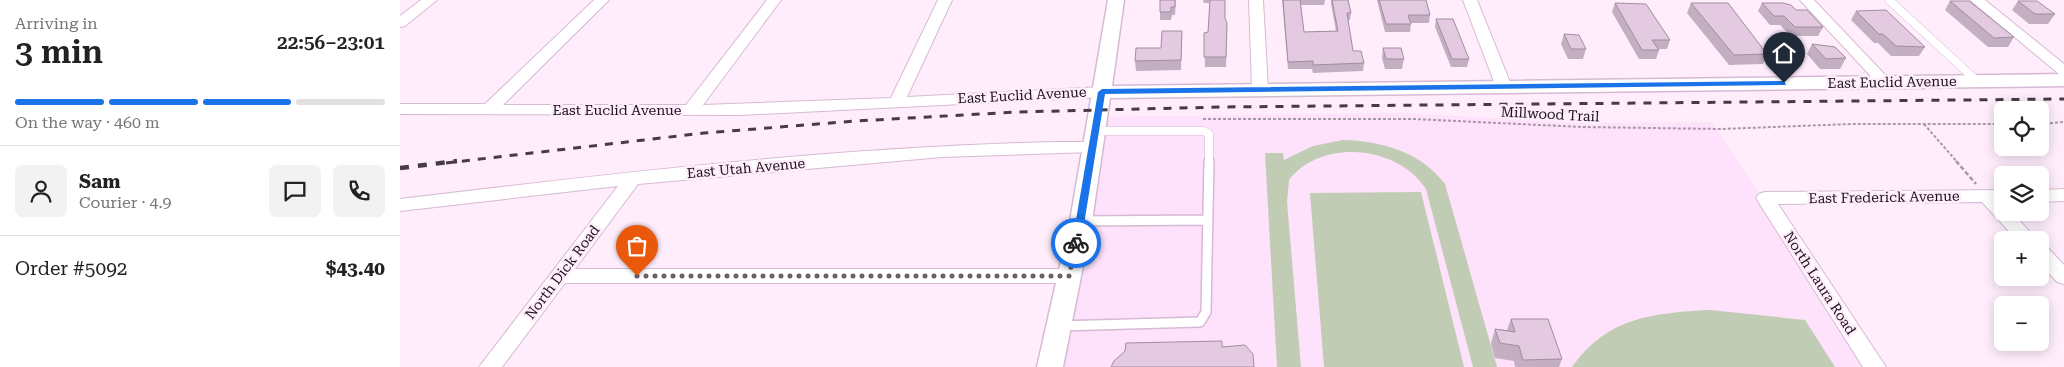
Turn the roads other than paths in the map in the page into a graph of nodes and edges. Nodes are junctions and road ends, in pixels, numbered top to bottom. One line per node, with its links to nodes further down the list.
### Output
1 (430, 0): 11 (street)
2 (602, 0): 21 (street)
3 (774, 0): 22 (street)
4 (945, 0): 19 (street)
5 (1116, 0): 18 (street)
6 (1256, 0): 17 (street)
7 (1470, 0): 16 (street)
8 (1807, 0): 15 (street)
9 (1889, 0): 14 (lane)
10 (1976, 0): 12 (street)
11 (400, 23)
12 (2064, 71)
13 (2064, 80): 14 (street, East Euclid Avenue)
14 (1978, 81): 15 (street, East Euclid Avenue)
15 (1884, 82): 16 (street, East Euclid Avenue)
16 (1504, 87): 17 (street, East Euclid Avenue)
17 (1260, 89): 18 (street, East Euclid Avenue)
18 (1102, 92): 19 (street, East Euclid Avenue); 23 (street)
19 (897, 100): 22 (street, East Euclid Avenue)
20 (400, 109): 21 (street, East Euclid Avenue)
21 (488, 110): 22 (street, East Euclid Avenue)
22 (690, 111)
23 (1095, 139): 24 (street, East Utah Avenue); 30 (street); 31 (lane)
24 (634, 178): 29 (street, East Utah Avenue); 35 (street, North Dick Road)
25 (1994, 196): 28 (street, East Frederick Avenue)
26 (2049, 196): 27 (street)
27 (2064, 196)
28 (1765, 198): 41 (street, North Laura Road)
29 (400, 206)
30 (1081, 220): 31 (lane); 36 (street)
31 (1208, 220): 38 (lane)
32 (2013, 221): 33 (street)
33 (2021, 231)
34 (2049, 261): 37 (street)
35 (559, 276): 36 (street); 39 (street, North Dick Road)
36 (1069, 276): 38 (street)
37 (2064, 277)
38 (1059, 326): 40 (street)
39 (490, 367)
40 (1050, 367)
41 (1875, 367)

